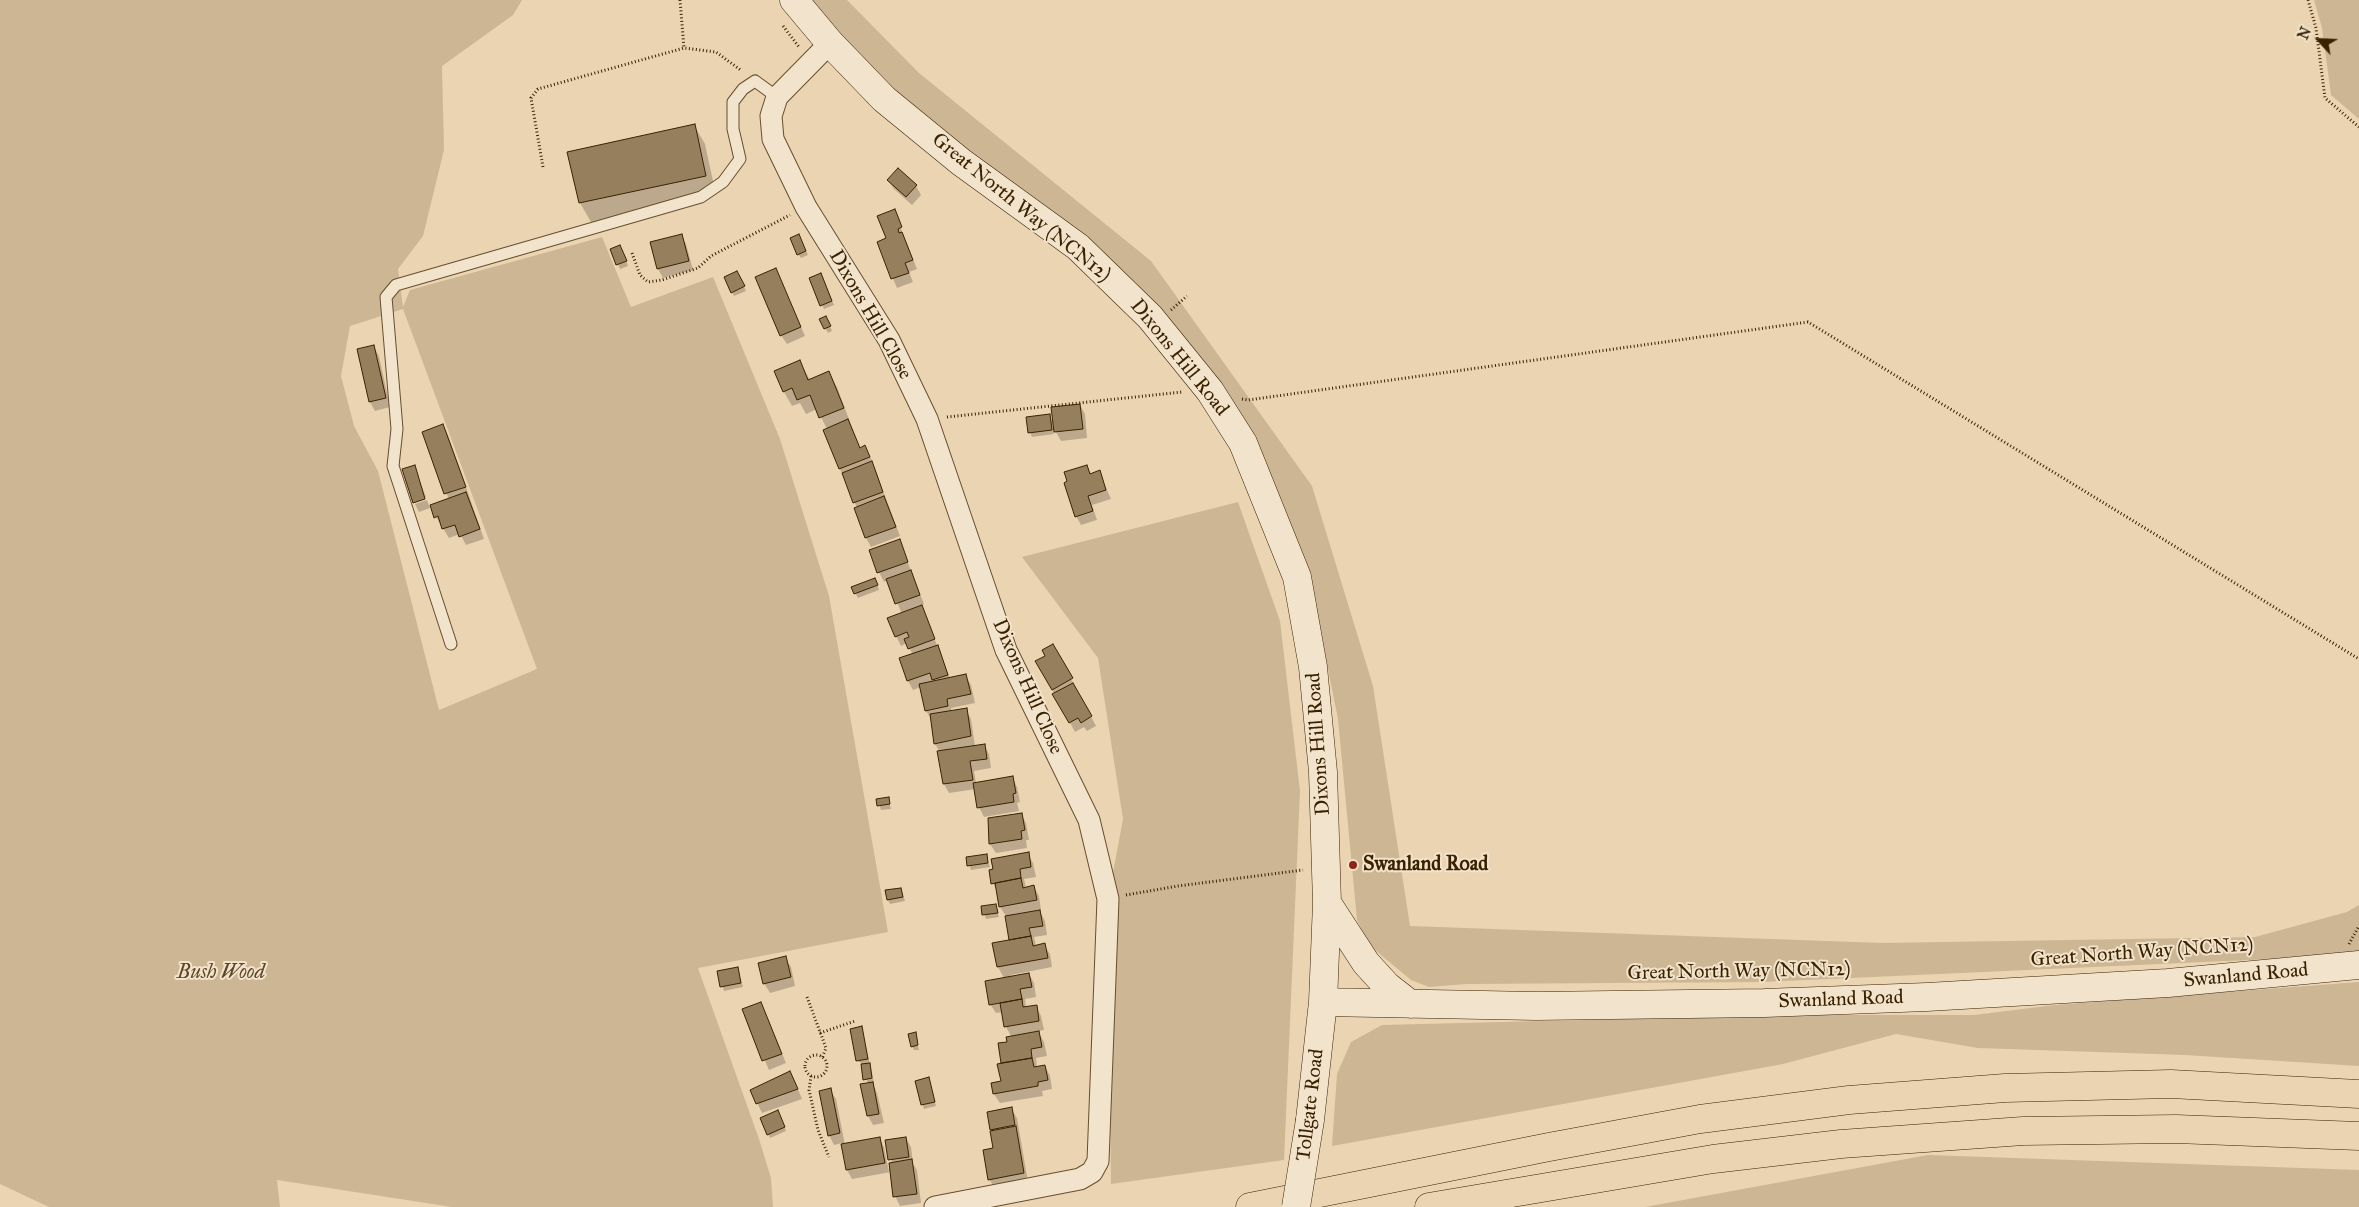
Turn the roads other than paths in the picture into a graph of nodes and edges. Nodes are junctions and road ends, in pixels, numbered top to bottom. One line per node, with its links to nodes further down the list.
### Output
1 (794, 0): 2 (street, Dixons Hill Road)
2 (821, 53): 3 (street); 5 (street, Dixons Hill Road)
3 (777, 97): 4 (lane); 11 (street, Dixons Hill Close)
4 (452, 644)
5 (1326, 902): 7 (street, Dixons Hill Road); 8 (street)
6 (2359, 966): 8 (street, Swanland Road)
7 (1323, 1002): 8 (street, Swanland Road); 13 (street, Tollgate Road, bridge)
8 (1410, 1004)
9 (2359, 1094): 12 (highway)
10 (2359, 1136): 14 (highway)
11 (935, 1207)
12 (1250, 1207)
13 (1296, 1207)
14 (1429, 1207)

